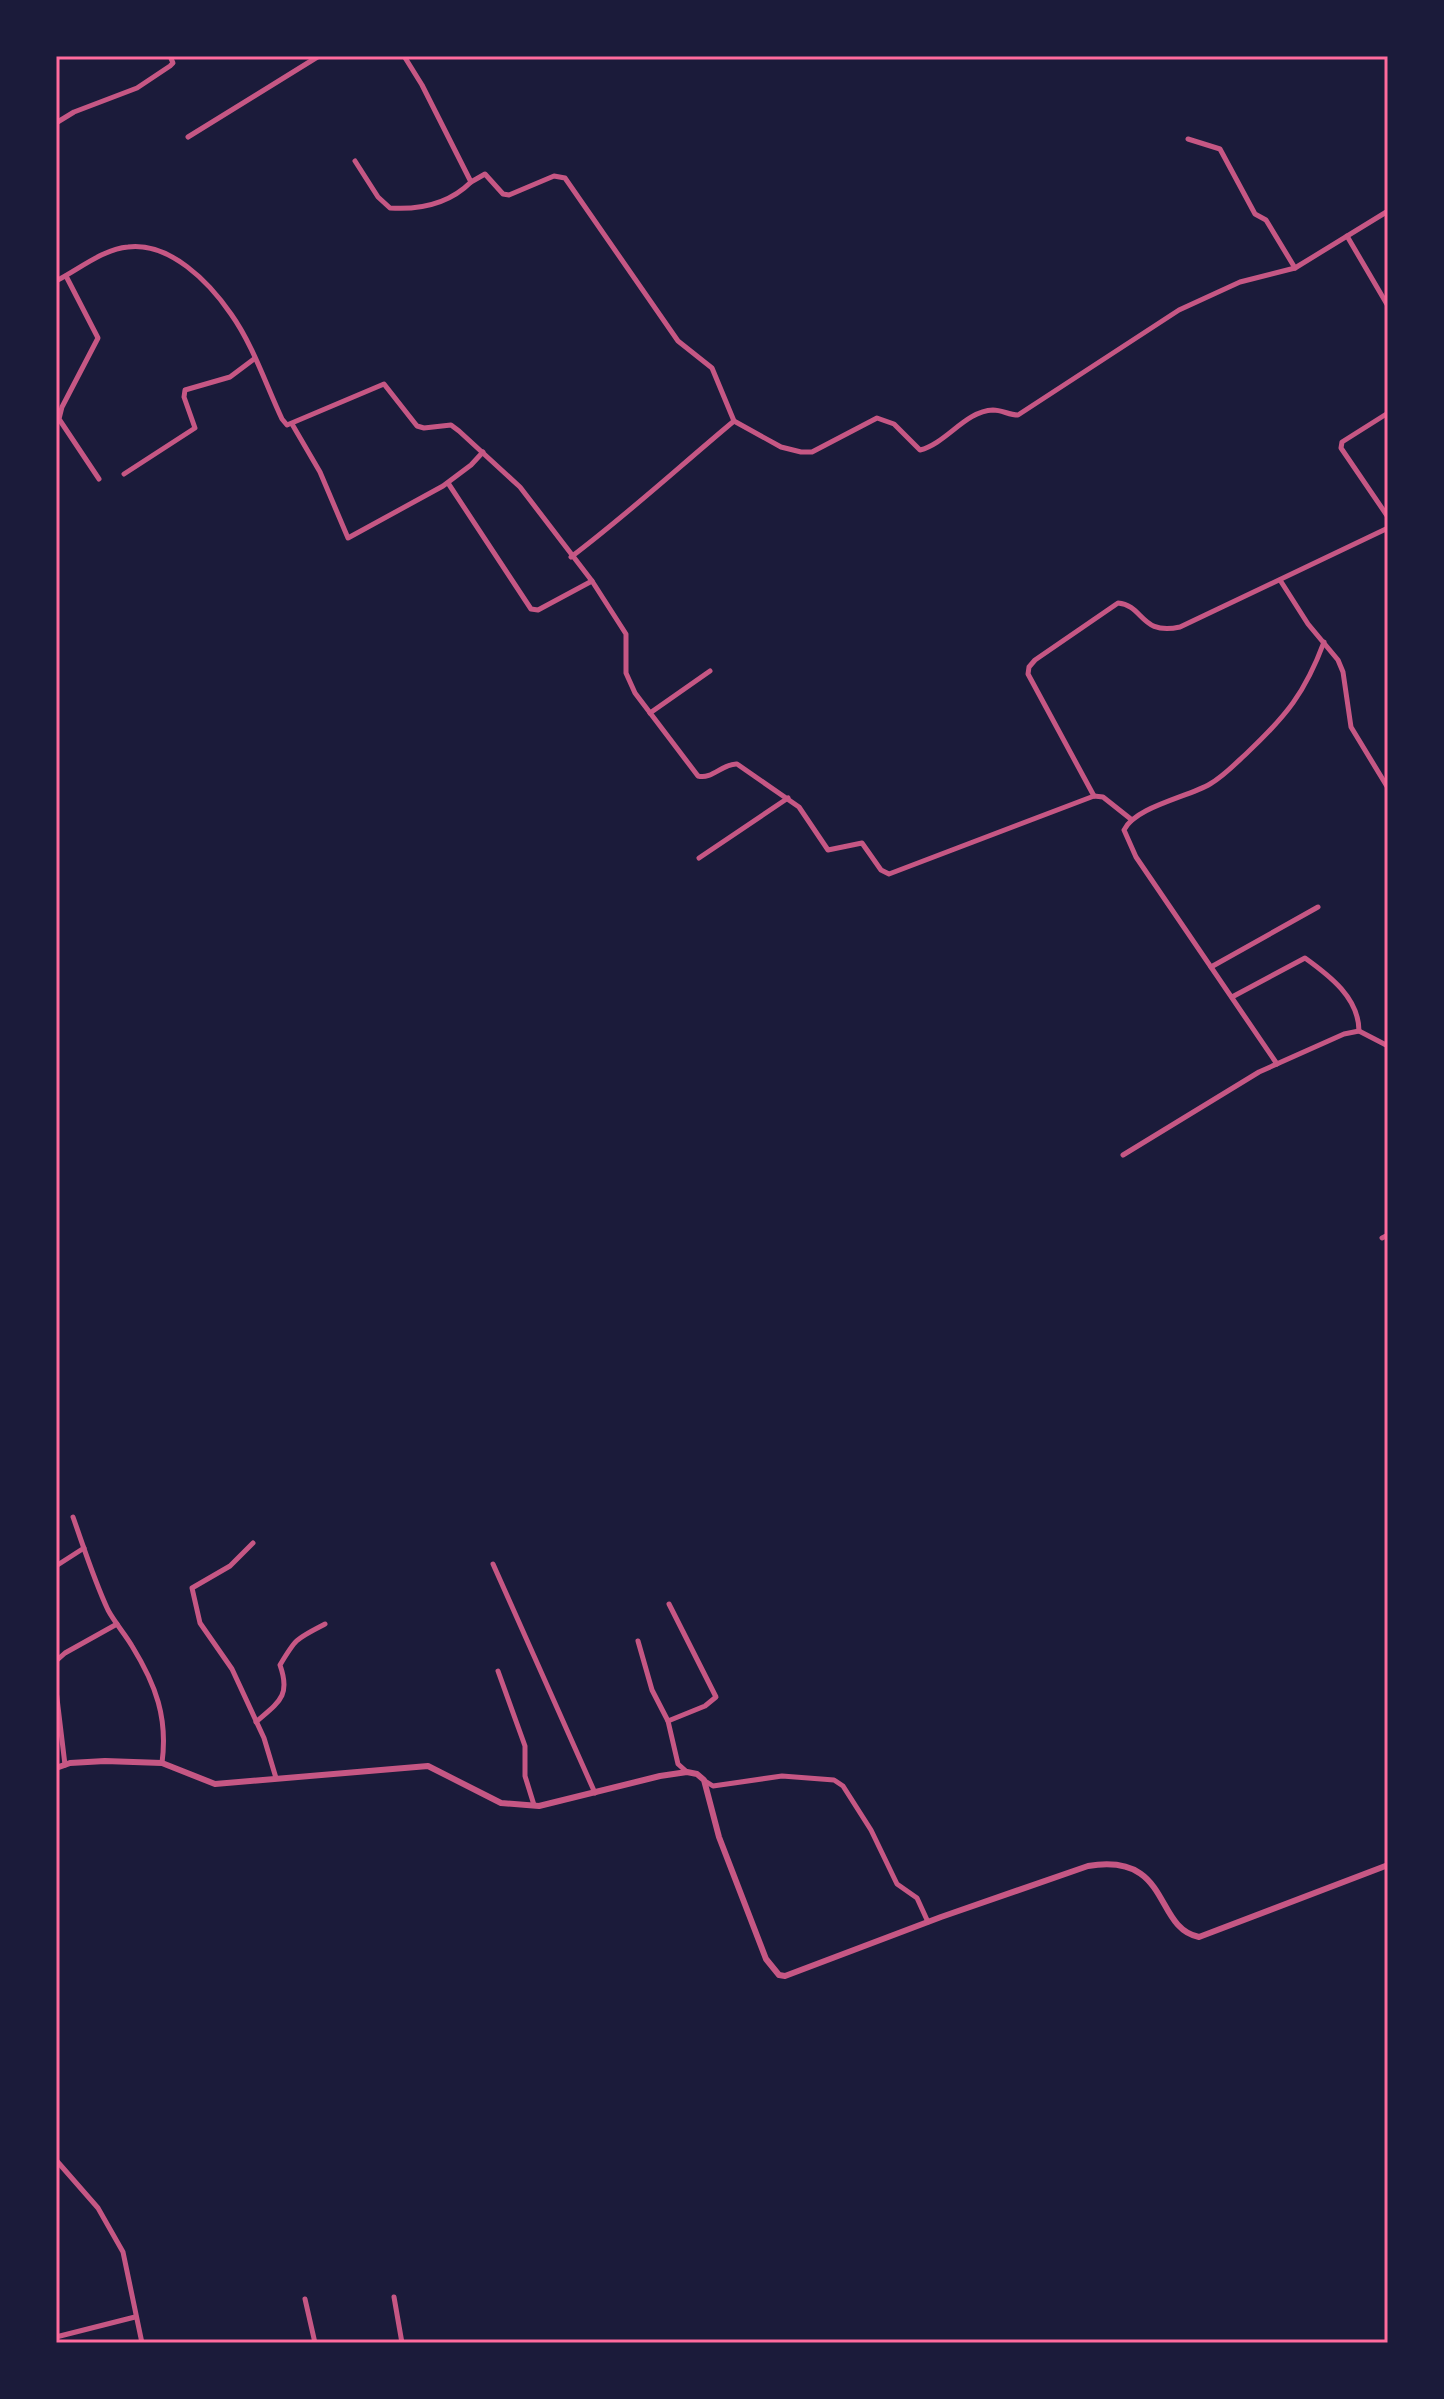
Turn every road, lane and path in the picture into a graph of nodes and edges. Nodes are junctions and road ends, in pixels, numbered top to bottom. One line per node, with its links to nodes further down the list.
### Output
1 (170, 56): 4 (street)
2 (319, 56): 5 (street)
3 (404, 56): 8 (street)
4 (56, 123)
5 (188, 137)
6 (1188, 139): 11 (street)
7 (355, 161): 8 (street)
8 (471, 182): 17 (street)
9 (1388, 211): 10 (street)
10 (1347, 236): 11 (street); 14 (street)
11 (1295, 268): 17 (street)
12 (66, 276): 13 (street); 15 (street); 21 (street)
13 (56, 281)
14 (1388, 306)
15 (254, 359): 18 (street); 20 (street)
16 (1388, 413): 23 (street)
17 (734, 421): 25 (street)
18 (292, 424): 19 (street); 22 (street)
19 (483, 452): 22 (street); 25 (street)
20 (124, 474)
21 (99, 479)
22 (448, 483): 27 (street)
23 (1388, 517)
24 (1388, 528): 26 (street)
25 (571, 557): 27 (street)
26 (1280, 580): 28 (street); 32 (street)
27 (592, 581): 30 (street)
28 (1324, 642): 31 (street); 34 (street)
29 (710, 671): 30 (street)
30 (650, 713): 33 (street)
31 (1388, 788)
32 (1094, 796): 33 (street); 34 (street)
33 (788, 798): 35 (street)
34 (1132, 820): 37 (street)
35 (699, 858)
36 (1318, 907): 37 (street)
37 (1211, 967): 38 (street)
38 (1232, 997): 39 (street); 41 (street)
39 (1359, 1031): 40 (street); 41 (street)
40 (1388, 1046)
41 (1277, 1064): 42 (street)
42 (1123, 1155)
43 (73, 1517): 45 (street)
44 (253, 1543): 56 (street)
45 (84, 1548): 47 (street); 49 (street)
46 (493, 1564): 63 (street)
47 (56, 1566)
48 (669, 1604): 55 (street)
49 (117, 1624): 52 (street); 57 (street)
50 (325, 1624): 56 (street)
51 (638, 1641): 55 (street)
52 (56, 1661)
53 (498, 1671): 64 (street)
54 (56, 1690): 58 (street)
55 (668, 1721): 60 (street)
56 (256, 1722): 61 (street)
57 (162, 1763): 58 (street); 61 (street)
58 (65, 1765): 59 (street)
59 (56, 1768)
60 (687, 1772): 62 (street); 63 (street)
61 (276, 1778): 64 (street)
62 (704, 1780): 66 (street); 66 (street)
63 (595, 1793): 64 (street)
64 (534, 1805)
65 (1388, 1865): 66 (street)
66 (928, 1922)
67 (56, 2160): 70 (street)
68 (394, 2297): 74 (street)
69 (305, 2299): 73 (street)
70 (135, 2317): 71 (street); 72 (street)
71 (56, 2337)
72 (142, 2343)
73 (315, 2343)
74 (402, 2343)

